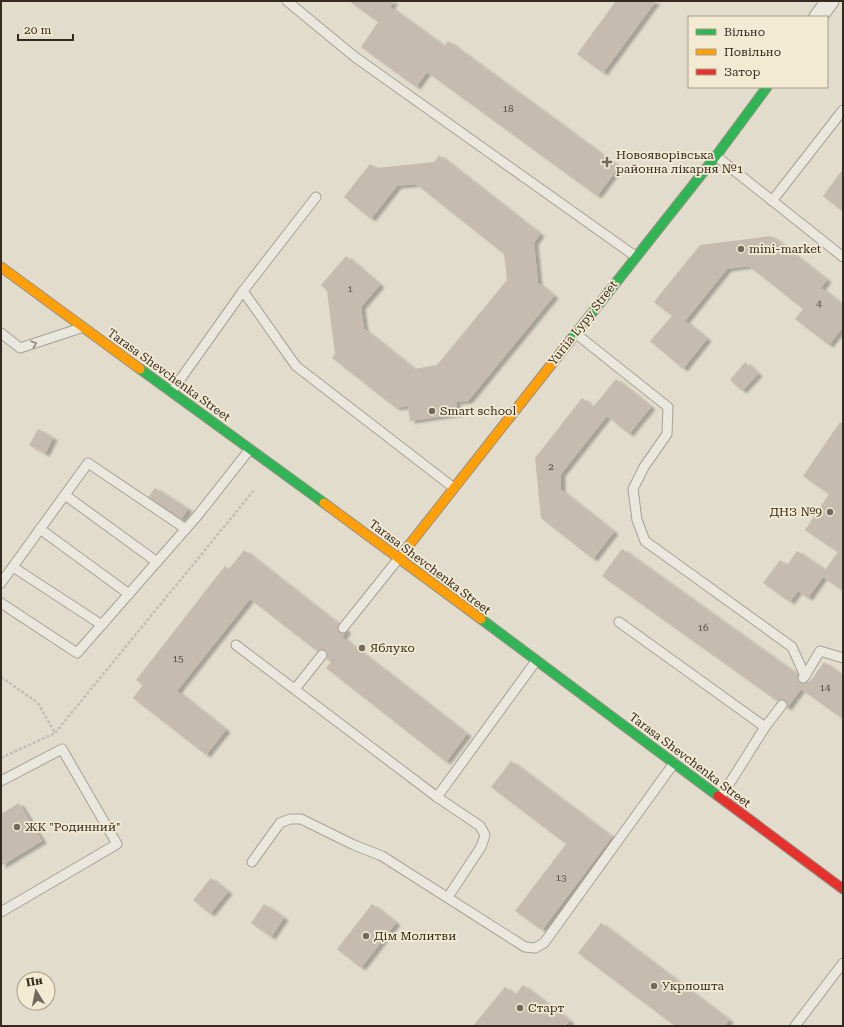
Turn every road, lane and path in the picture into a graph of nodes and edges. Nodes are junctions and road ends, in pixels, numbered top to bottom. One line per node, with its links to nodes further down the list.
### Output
1 (287, 1): 9 (lane)
2 (830, 1): 3 (street)
3 (819, 16)
4 (766, 88): 6 (street, Yuriia Lypy Street)
5 (843, 110): 8 (lane)
6 (716, 156): 8 (lane); 9 (street, Yuriia Lypy Street)
7 (316, 197): 12 (lane)
8 (772, 201): 10 (lane)
9 (635, 256): 15 (street, Yuriia Lypy Street)
10 (843, 257)
11 (1, 267): 13 (street, Tarasa Shevchenka Street)
12 (243, 291): 16 (lane); 18 (lane)
13 (83, 327): 14 (lane, one-way to 13); 16 (street, Tarasa Shevchenka Street)
14 (1, 333)
15 (575, 333): 18 (street, Yuriia Lypy Street); 34 (lane)
16 (172, 392): 17 (street, Tarasa Shevchenka Street)
17 (250, 449): 22 (lane); 23 (street, Tarasa Shevchenka Street)
18 (454, 488): 23 (street, Yuriia Lypy Street)
19 (255, 489): 40 (path)
20 (65, 496): 21 (lane); 22 (lane); 24 (lane)
21 (40, 529): 25 (lane); 27 (lane)
22 (186, 529): 24 (lane)
23 (399, 558): 31 (lane); 35 (street, Tarasa Shevchenka Street)
24 (157, 562): 27 (lane)
25 (13, 567): 26 (lane); 30 (lane)
26 (1, 583)
27 (130, 594): 30 (lane)
28 (1, 603): 30 (lane)
29 (619, 622): 39 (lane)
30 (102, 625)
31 (343, 628)
32 (236, 645): 37 (lane)
33 (322, 655): 37 (lane)
34 (843, 658)
35 (537, 660): 42 (street, Tarasa Shevchenka Street); 44 (lane)
36 (1, 677): 40 (path)
37 (295, 689): 44 (lane)
38 (782, 705): 39 (lane)
39 (764, 727): 45 (lane)
40 (55, 733): 41 (path)
41 (1, 758)
42 (674, 763): 45 (street, Tarasa Shevchenka Street); 48 (lane)
43 (1, 782): 49 (lane)
44 (437, 797): 48 (lane)
45 (721, 797): 47 (street, Tarasa Shevchenka Street)
46 (252, 862): 48 (lane)
47 (843, 889)
48 (448, 897)
49 (1, 912)
50 (843, 963): 51 (lane)
51 (794, 1026)

